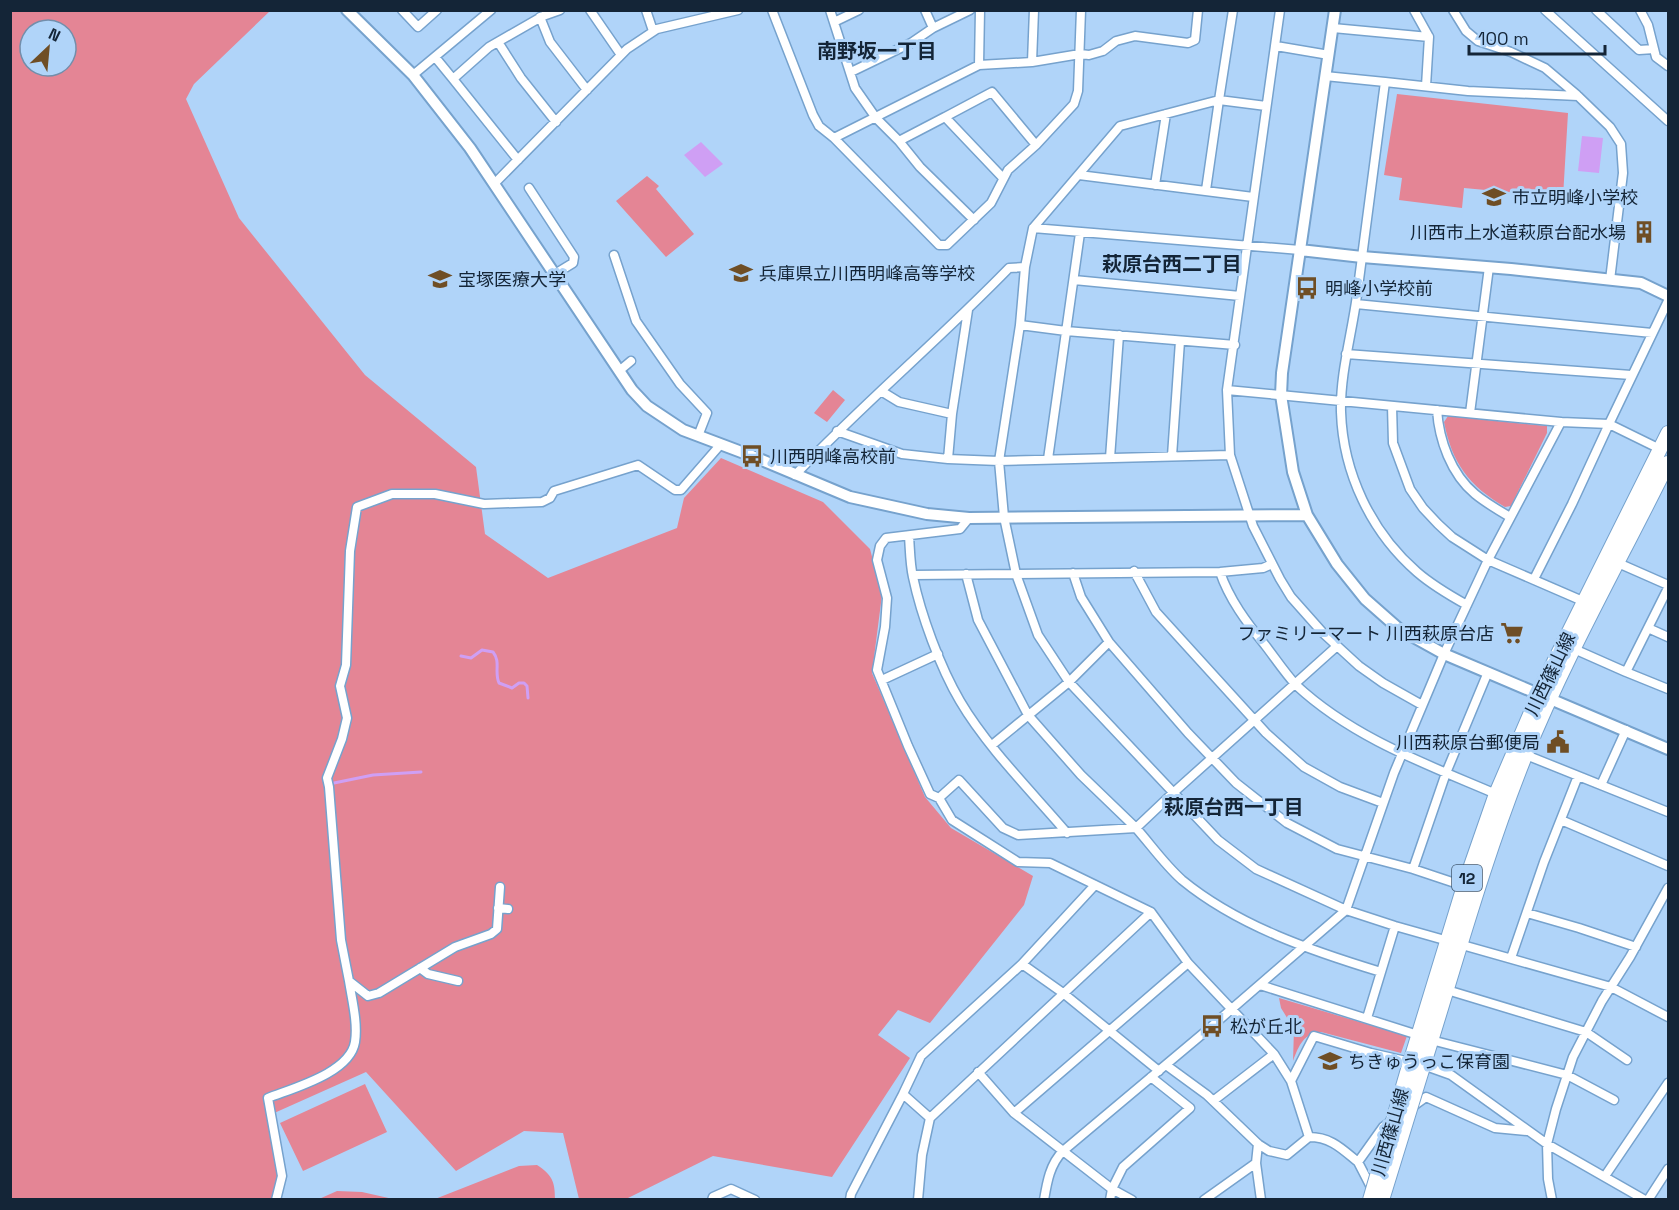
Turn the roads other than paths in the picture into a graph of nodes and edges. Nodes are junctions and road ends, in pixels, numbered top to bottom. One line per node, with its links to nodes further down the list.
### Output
1 (347, 10): 43 (street)
2 (402, 10): 3 (street)
3 (437, 10)
4 (491, 10): 38 (street)
5 (560, 10): 26 (street)
6 (590, 10): 36 (street)
7 (646, 10): 30 (street)
8 (738, 10): 30 (street)
9 (772, 10): 57 (street)
10 (830, 10): 27 (street)
11 (859, 10): 27 (street)
12 (925, 10): 28 (street)
13 (970, 10): 28 (street)
14 (980, 10): 40 (street)
15 (1034, 10): 39 (street)
16 (1081, 10): 35 (street)
17 (1198, 10): 35 (street)
18 (1233, 10): 50 (street)
19 (1280, 10): 33 (street)
20 (1335, 10): 29 (street)
21 (1414, 10): 31 (street)
22 (1454, 10): 49 (street)
23 (1545, 10): 55 (street)
24 (1596, 10): 34 (street)
25 (1640, 10): 34 (street)
26 (540, 17): 32 (street); 48 (street)
27 (834, 22): 42 (street)
28 (933, 28): 42 (street)
29 (1333, 28): 31 (street); 37 (street)
30 (653, 31): 36 (street)
31 (1429, 38): 47 (street)
32 (498, 42): 45 (street); 56 (street)
33 (1276, 46): 37 (street); 51 (street)
34 (1654, 49): 41 (street)
35 (1080, 54): 39 (street); 59 (street)
36 (621, 55): 48 (street)
37 (1329, 55): 44 (street)
38 (435, 57): 43 (street); 45 (street)
39 (1032, 62): 40 (street)
40 (979, 65): 54 (street)
41 (1668, 66)
42 (850, 72): 54 (street)
43 (413, 75): 63 (street)
44 (1325, 76): 46 (street); 72 (street)
45 (453, 79): 60 (street)
46 (1385, 82): 47 (street); 74 (street)
47 (1426, 86): 49 (street)
48 (587, 90): 56 (street)
49 (1578, 96): 79 (street)
50 (1219, 100): 51 (street); 52 (street); 66 (street)
51 (1266, 106): 67 (street)
52 (1166, 114): 61 (street); 64 (street)
53 (945, 117): 58 (street); 59 (street); 62 (street)
54 (876, 118): 57 (street); 58 (street)
55 (1668, 121)
56 (556, 122): 60 (street)
57 (834, 138): 68 (street)
58 (899, 141): 68 (street)
59 (1036, 145): 62 (street)
60 (516, 166): 63 (street)
61 (1079, 175): 64 (street); 69 (street)
62 (1003, 178): 68 (street)
63 (495, 183): 77 (street)
64 (1155, 185): 66 (street)
65 (529, 188): 77 (street)
66 (1206, 190): 67 (street)
67 (1253, 197): 71 (street)
68 (974, 219)
69 (1033, 228): 70 (street); 75 (street)
70 (1080, 233): 71 (street); 78 (street)
71 (1247, 245): 72 (street); 81 (street)
72 (1300, 250): 74 (street); 99 (street)
73 (614, 255): 109 (street)
74 (1362, 257): 76 (street); 83 (street)
75 (1025, 267): 84 (street); 86 (street)
76 (1489, 267): 79 (street); 85 (street)
77 (555, 274): 95 (street)
78 (1074, 280): 81 (street); 87 (street)
79 (1611, 280): 80 (street)
80 (1668, 296)
81 (1240, 297): 91 (street)
82 (1668, 301): 88 (street)
83 (1356, 304): 85 (street); 92 (street)
84 (968, 310): 98 (street); 104 (street)
85 (1482, 317): 88 (street); 94 (street)
86 (1020, 325): 87 (street); 117 (street)
87 (1066, 331): 89 (street); 116 (street)
88 (1652, 333): 96 (street)
89 (1119, 335): 90 (street); 114 (street)
90 (1180, 341): 91 (street); 113 (street)
91 (1235, 345): 97 (street)
92 (1346, 354): 94 (street); 100 (street)
93 (631, 361): 95 (street)
94 (1477, 364): 96 (street); 103 (street)
95 (618, 371): 109 (street)
96 (1631, 375): 106 (street)
97 (1227, 390): 99 (street); 112 (street)
98 (881, 391): 104 (street); 107 (street)
99 (1281, 395): 100 (street); 121 (street)
100 (1341, 401): 101 (street); 138 (street)
101 (1392, 406): 102 (street); 126 (street)
102 (1437, 410): 103 (street); 122 (street)
103 (1470, 413): 105 (street)
104 (952, 414): 115 (street)
105 (1561, 422): 106 (street); 122 (street)
106 (1609, 424): 111 (street); 135 (street)
107 (837, 431): 115 (street); 119 (street)
108 (1668, 433): 111 (main road, 川西篠山線 / 12)
109 (698, 436): 110 (street)
110 (721, 444): 119 (street); 192 (street)
111 (1660, 449): 137 (main road, 川西篠山線 / 12)
112 (1230, 455): 113 (street); 120 (street)
113 (1172, 456): 114 (street)
114 (1110, 458): 116 (street)
115 (948, 459): 117 (street)
116 (1048, 459): 117 (street)
117 (999, 461): 124 (street)
118 (1668, 463): 127 (main road, 川西篠山線 / 12)
119 (795, 475): 123 (street)
120 (1249, 515): 121 (street); 124 (street); 128 (street)
121 (1306, 515): 145 (street)
122 (1510, 517): 126 (street)
123 (969, 518): 124 (street); 125 (street)
124 (1004, 518): 133 (street)
125 (909, 536): 134 (street); 148 (street)
126 (1488, 560): 135 (street); 138 (street)
127 (1618, 563): 136 (street); 143 (main road, 川西篠山線 / 12)
128 (1272, 564): 130 (street); 142 (street)
129 (1134, 572): 130 (street); 131 (street); 155 (street)
130 (1220, 572): 150 (street)
131 (1073, 573): 133 (street); 141 (street)
132 (966, 574): 133 (street); 134 (street); 154 (street)
133 (1016, 574): 149 (street)
134 (913, 575): 144 (street)
135 (1534, 579): 137 (street)
136 (1668, 586): 139 (street)
137 (1584, 602): 152 (main road, 川西篠山線 / 12)
138 (1467, 605): 145 (street)
139 (1648, 628): 140 (street); 147 (street)
140 (1668, 637)
141 (1109, 642): 149 (street); 161 (street)
142 (1336, 647): 150 (street); 153 (street)
143 (1574, 649): 147 (street); 152 (main road, 川西篠山線 / 12)
144 (938, 654): 148 (street); 157 (street)
145 (1444, 654): 146 (street); 153 (street)
146 (1488, 672): 152 (street); 162 (street)
147 (1626, 672): 151 (street)
148 (882, 680): 167 (street)
149 (1069, 682): 154 (street); 165 (street)
150 (1295, 684): 155 (street); 159 (street)
151 (1668, 689)
152 (1544, 697): 156 (street); 160 (main road, 川西篠山線 / 12); 166 (main road, 川西篠山線 / 12)
153 (1422, 705): 159 (street)
154 (1028, 714): 157 (street); 171 (street)
155 (1255, 721): 161 (street); 168 (street)
156 (1626, 730): 158 (street); 164 (street)
157 (992, 745): 172 (street)
158 (1668, 749)
159 (1402, 755): 162 (street); 168 (street)
160 (1526, 755): 163 (street); 184 (main road, 川西篠山線 / 12)
161 (1212, 759): 165 (street); 173 (street)
162 (1446, 773): 166 (street); 175 (street)
163 (1578, 776): 164 (street); 170 (street)
164 (1601, 786): 169 (street)
165 (1173, 792): 171 (street); 180 (street)
166 (1496, 794): 177 (main road, 川西篠山線 / 12)
167 (939, 798): 172 (street); 176 (street)
168 (1383, 803): 173 (street)
169 (1668, 812)
170 (1561, 820): 174 (street); 182 (street)
171 (1136, 828): 172 (street); 185 (street)
172 (1067, 832)
173 (1365, 857): 175 (street); 180 (street)
174 (1668, 866)
175 (1413, 869): 177 (street)
176 (1095, 885): 181 (street); 189 (street)
177 (1464, 886): 184 (main road, 川西篠山線 / 12)
178 (500, 887): 190 (street)
179 (1668, 888): 186 (street)
180 (1346, 910): 183 (street); 185 (street)
181 (1151, 912): 188 (street); 197 (street)
182 (1527, 913): 186 (street); 187 (street)
183 (1395, 926): 184 (street); 191 (street)
184 (1454, 942): 187 (street); 196 (main road, 川西篠山線 / 12); 203 (main road, 川西篠山線 / 12)
185 (1305, 946): 191 (street); 194 (street)
186 (1636, 947): 195 (street)
187 (1511, 958): 195 (street)
188 (1188, 963): 198 (street); 201 (street)
189 (1022, 964): 197 (street); 213 (street)
190 (420, 969): 192 (street); 193 (street)
191 (1381, 972): 200 (street)
192 (349, 981): 228 (street)
193 (458, 981)
194 (1260, 985): 198 (street); 200 (street)
195 (1611, 987): 199 (street); 202 (street)
196 (1447, 990): 202 (street); 203 (main road, 川西篠山線 / 12)
197 (1063, 993): 201 (street); 208 (street)
198 (1230, 1010): 204 (street); 206 (street)
199 (1668, 1017)
200 (1367, 1018): 203 (street)
201 (1108, 1032): 209 (street); 216 (street)
202 (1586, 1032): 205 (street); 210 (street)
203 (1424, 1037): 207 (main road, 川西篠山線 / 12); 210 (street)
204 (1274, 1054): 211 (street); 215 (street)
205 (1627, 1060)
206 (1166, 1065): 209 (street); 215 (street)
207 (1416, 1066): 211 (street); 218 (street); 238 (main road, 川西篠山線 / 12, bridge); 239 (main road, 川西篠山線 / 12, bridge)
208 (978, 1072): 216 (street); 217 (street)
209 (1155, 1074): 222 (street); 227 (street)
210 (1567, 1075): 214 (street); 221 (street)
211 (1291, 1081): 219 (street)
212 (1668, 1083): 226 (street)
213 (903, 1094): 217 (street); 231 (street)
214 (1614, 1100)
215 (1213, 1101): 220 (street)
216 (1014, 1113): 222 (street)
217 (930, 1118): 232 (street)
218 (1530, 1131): 221 (street); 223 (street)
219 (1310, 1137): 220 (street); 223 (street)
220 (1258, 1144): 224 (street)
221 (1547, 1144): 226 (street); 240 (street)
222 (1063, 1151): 227 (street); 233 (street)
223 (1358, 1162): 239 (street)
224 (1256, 1163): 236 (street); 237 (street)
225 (1668, 1169): 241 (street)
226 (1605, 1176): 241 (street)
227 (1112, 1189): 234 (street); 235 (street)
228 (276, 1200)
229 (712, 1200): 230 (street)
230 (755, 1200)
231 (850, 1200)
232 (918, 1200)
233 (1044, 1200)
234 (1110, 1200)
235 (1132, 1200)
236 (1204, 1200)
237 (1261, 1200)
238 (1370, 1200)
239 (1380, 1200)
240 (1552, 1200)
241 (1647, 1200)

